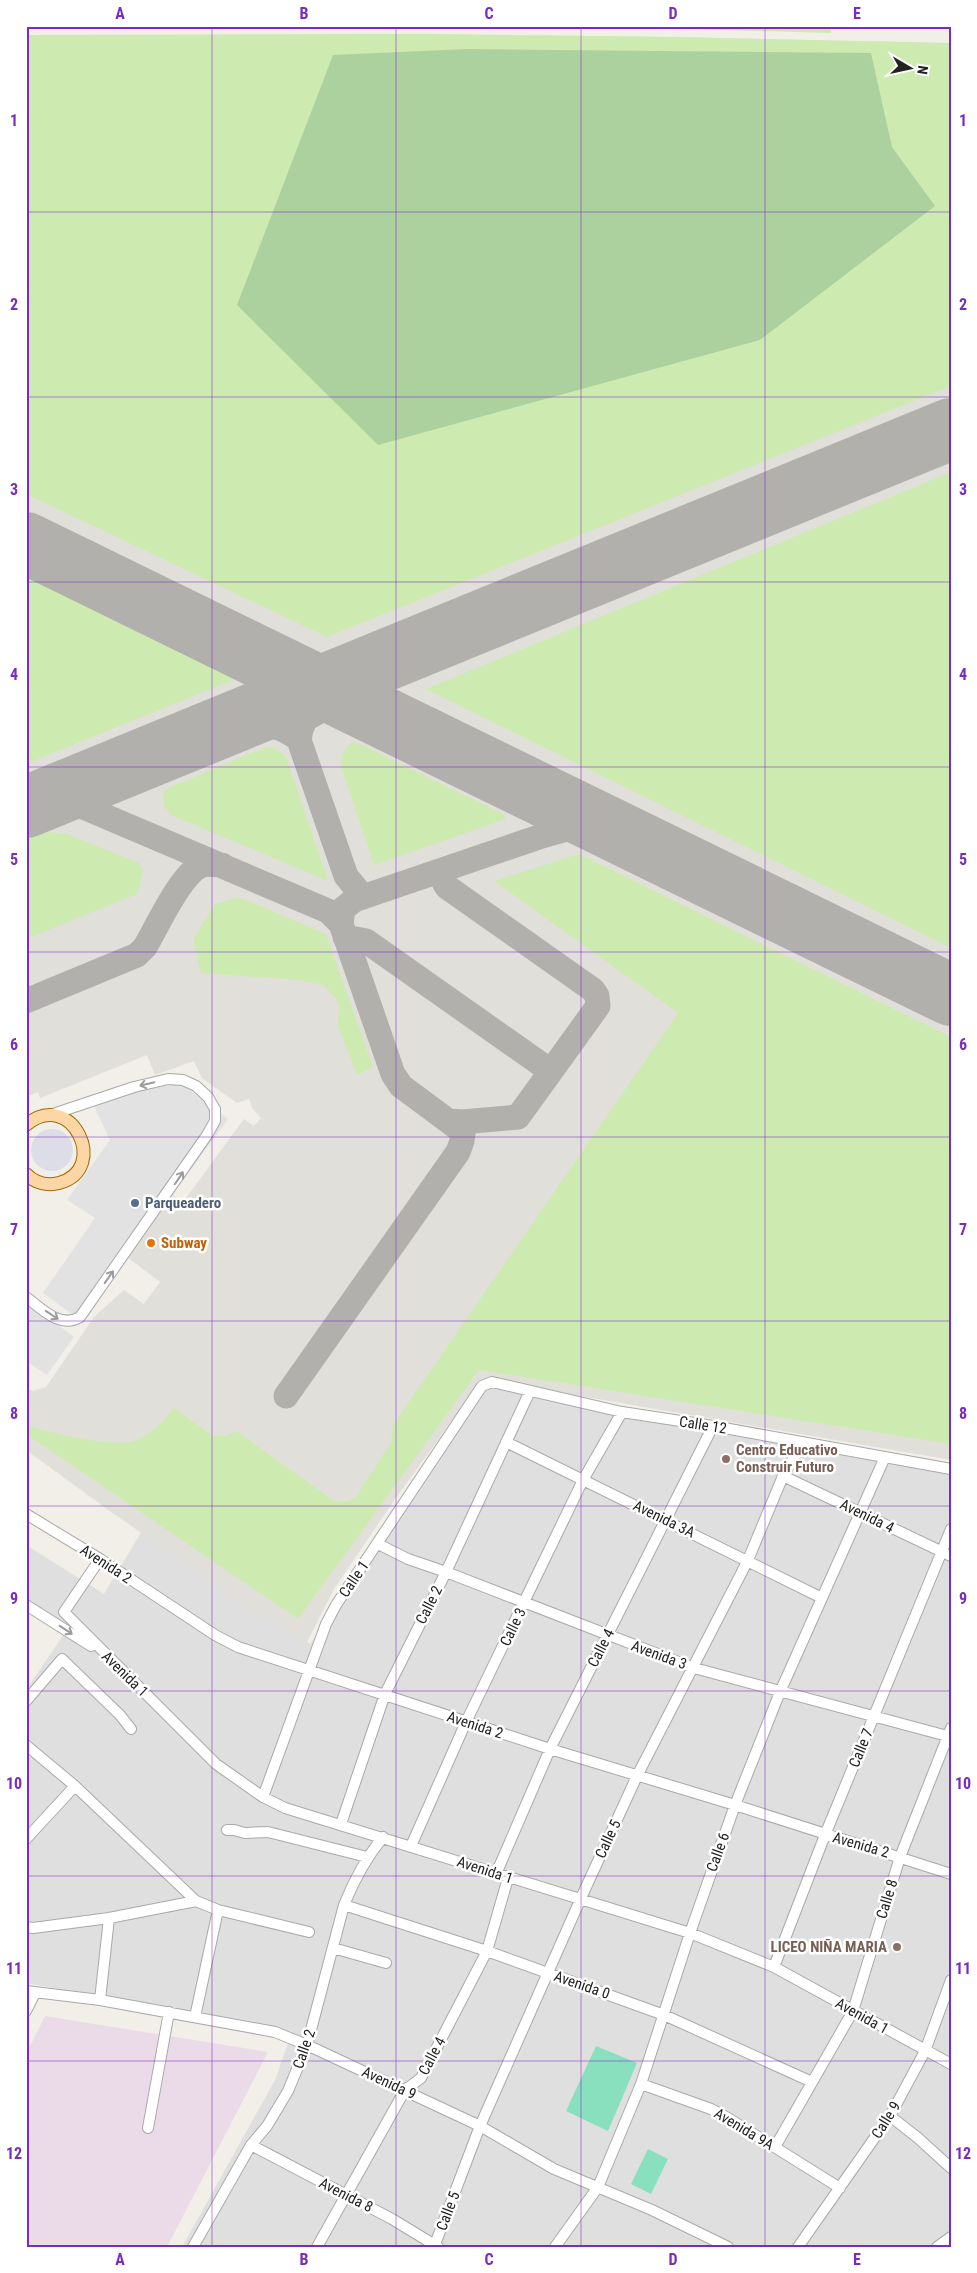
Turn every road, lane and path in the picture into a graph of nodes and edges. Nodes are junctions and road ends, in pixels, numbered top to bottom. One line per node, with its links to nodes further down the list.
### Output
1 (49, 1115): 2 (main road); 3 (main road); 4 (street, one-way to 1)
2 (27, 1124)
3 (26, 1174)
4 (26, 1297)
5 (487, 1383): 6 (street, Calle 12); 19 (street, Calle 1)
6 (530, 1391): 7 (street, Calle 12); 9 (street, Calle 2)
7 (622, 1412): 8 (street, Calle 12); 14 (street, Calle 3)
8 (713, 1426): 10 (street, Calle 12); 17 (street, Calle 4)
9 (506, 1442): 14 (street, Avenida 3A); 23 (street, Calle 2)
10 (803, 1442): 11 (street, Calle 12); 13 (street, Calle 5)
11 (885, 1457): 12 (street, Calle 12); 15 (street, Calle 6)
12 (951, 1469)
13 (783, 1476): 15 (street, Avenida 4); 22 (street, Calle 5)
14 (583, 1480): 17 (street, Avenida 3A); 25 (street, Calle 3)
15 (861, 1512): 20 (street, Avenida 4); 24 (street, Calle 6)
16 (26, 1514): 21 (street, Avenida 2)
17 (665, 1520): 22 (street, Avenida 3A); 27 (street, Calle 4)
18 (951, 1529): 20 (street, Calle 7)
19 (378, 1544): 23 (street, Avenida 3); 30 (street, Calle 1)
20 (946, 1554): 34 (street, Calle 7)
21 (100, 1559): 28 (street, Avenida 1); 30 (street, Avenida 2)
22 (748, 1560): 24 (street, Avenida 3A); 29 (street, Calle 5)
23 (446, 1572): 25 (street, Avenida 3); 32 (street, Calle 2)
24 (822, 1598): 31 (street, Calle 6)
25 (525, 1602): 27 (street, Avenida 3); 35 (street, Calle 3)
26 (26, 1605): 28 (street, one-way to 28)
27 (607, 1636): 29 (street, Avenida 3); 39 (street, Calle 4)
28 (105, 1656): 42 (street, Avenida 1)
29 (694, 1668): 31 (street, Avenida 3); 40 (street, Calle 5)
30 (308, 1672): 32 (street, Avenida 2); 42 (street, Calle 1)
31 (780, 1692): 34 (street, Avenida 3); 43 (street, Calle 6)
32 (384, 1694): 35 (street, Avenida 2); 44 (street, Calle 2)
33 (26, 1701): 36 (street)
34 (873, 1717): 37 (street, Avenida 3); 46 (street, Calle 7)
35 (466, 1722): 39 (street, Avenida 2); 49 (street, Calle 3)
36 (131, 1729)
37 (950, 1734): 50 (street, Calle 8)
38 (26, 1745): 41 (street)
39 (550, 1750): 40 (street, Avenida 2); 52 (street, Calle 4)
40 (637, 1776): 43 (street, Avenida 2); 55 (street, Calle 5)
41 (75, 1786): 48 (street); 56 (street)
42 (263, 1796): 44 (street, Avenida 1)
43 (735, 1805): 46 (street, Avenida 2); 62 (street, Calle 6)
44 (341, 1824): 47 (street, Avenida 1)
45 (227, 1830): 51 (street)
46 (825, 1835): 50 (street, Avenida 2); 66 (street, Calle 7)
47 (383, 1837): 49 (street, Avenida 1); 51 (street, Calle 2)
48 (26, 1838)
49 (411, 1846): 52 (street, Avenida 1)
50 (900, 1856): 53 (street, Avenida 2); 72 (street, Calle 8)
51 (367, 1857): 57 (street, Calle 2)
52 (496, 1874): 54 (street, Avenida 1)
53 (951, 1874)
54 (508, 1878): 55 (street, Avenida 1); 64 (street, Calle 4)
55 (581, 1898): 62 (street, Avenida 1); 67 (street, Calle 5)
56 (196, 1901): 58 (street); 59 (street)
57 (344, 1905): 63 (street, Calle 2); 64 (street, Avenida 0)
58 (218, 1910): 61 (street); 75 (street)
59 (109, 1918): 60 (street); 70 (street)
60 (26, 1927)
61 (309, 1932)
62 (690, 1933): 66 (street, Avenida 1); 74 (street, Calle 6)
63 (333, 1948): 65 (street); 76 (street, Calle 2)
64 (486, 1950): 67 (street, Avenida 0); 81 (street, Calle 4)
65 (386, 1963)
66 (774, 1967): 72 (street, Avenida 1)
67 (548, 1973): 74 (street, Avenida 0); 83 (street, Calle 5)
68 (951, 1980): 77 (street, Calle 9)
69 (30, 1992): 70 (street, Avenida 9); 71 (street)
70 (100, 2000): 73 (street, Avenida 9)
71 (26, 2011)
72 (853, 2011): 77 (street, Avenida 1); 79 (street, Calle 8)
73 (169, 2012): 75 (street, Avenida 9); 84 (street)
74 (664, 2014): 79 (street, Avenida 0); 80 (street, Calle 6)
75 (195, 2016): 76 (street, Avenida 9)
76 (307, 2045): 81 (street, Avenida 9); 85 (street, Calle 2)
77 (925, 2051): 78 (street, Avenida 1); 82 (street, Calle 9)
78 (951, 2064)
79 (812, 2082): 86 (street, Calle 8)
80 (641, 2084): 86 (street, Avenida 9A); 88 (street, Calle 6)
81 (404, 2090): 83 (street, Avenida 9); 90 (street, Calle 4)
82 (890, 2116): 87 (street); 89 (street, Calle 9)
83 (480, 2126): 88 (street, Avenida 9); 92 (street, Calle 5)
84 (148, 2128)
85 (251, 2145): 90 (street, Avenida 8); 93 (street, Calle 2)
86 (775, 2147): 89 (street, Avenida 9A)
87 (951, 2168)
88 (598, 2187): 95 (street, Calle 6); 96 (street, Avenida 9)
89 (840, 2188): 97 (street, Calle 9)
90 (347, 2196): 92 (street, Avenida 8); 94 (street, Calle 4)
91 (951, 2237): 98 (street)
92 (436, 2246)
93 (193, 2247)
94 (317, 2247)
95 (555, 2247)
96 (728, 2247)
97 (798, 2247)
98 (937, 2247)

